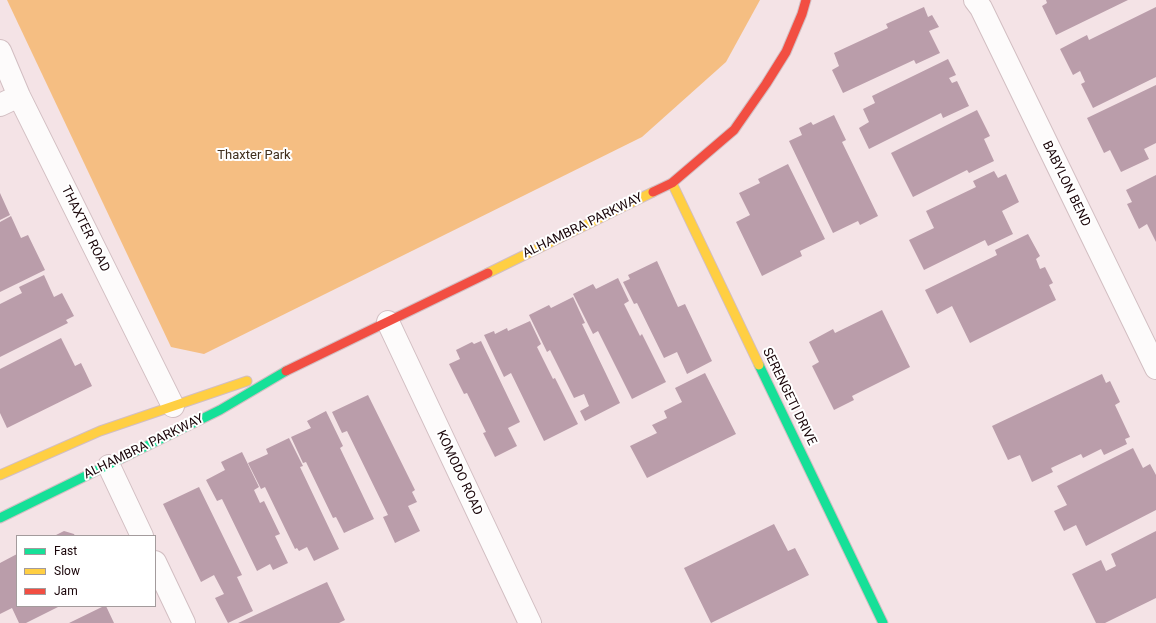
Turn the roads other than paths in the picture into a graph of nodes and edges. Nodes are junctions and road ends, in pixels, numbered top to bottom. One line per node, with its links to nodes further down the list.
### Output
1 (806, 0): 5 (street, ALHAMBRA PARKWAY)
2 (975, 0): 7 (street, BABYLON BEND)
3 (0, 51): 4 (street, THAXTER ROAD)
4 (10, 100): 10 (street, THAXTER ROAD)
5 (672, 183): 6 (street, ALHAMBRA PARKWAY); 18 (street, SERENGETI DRIVE)
6 (388, 322): 8 (street, ALHAMBRA PARKWAY); 17 (street, KOMODO ROAD)
7 (1156, 368)
8 (286, 370): 9 (street, ALHAMBRA PARKWAY); 11 (street, ALHAMBRA PARKWAY)
9 (247, 381): 10 (street, ALHAMBRA PARKWAY)
10 (173, 406): 12 (street, ALHAMBRA PARKWAY)
11 (109, 466): 13 (street, ALHAMBRA PARKWAY); 14 (street)
12 (0, 475)
13 (0, 518)
14 (142, 535)
15 (156, 564): 16 (street)
16 (184, 623)
17 (530, 623)
18 (883, 623)

